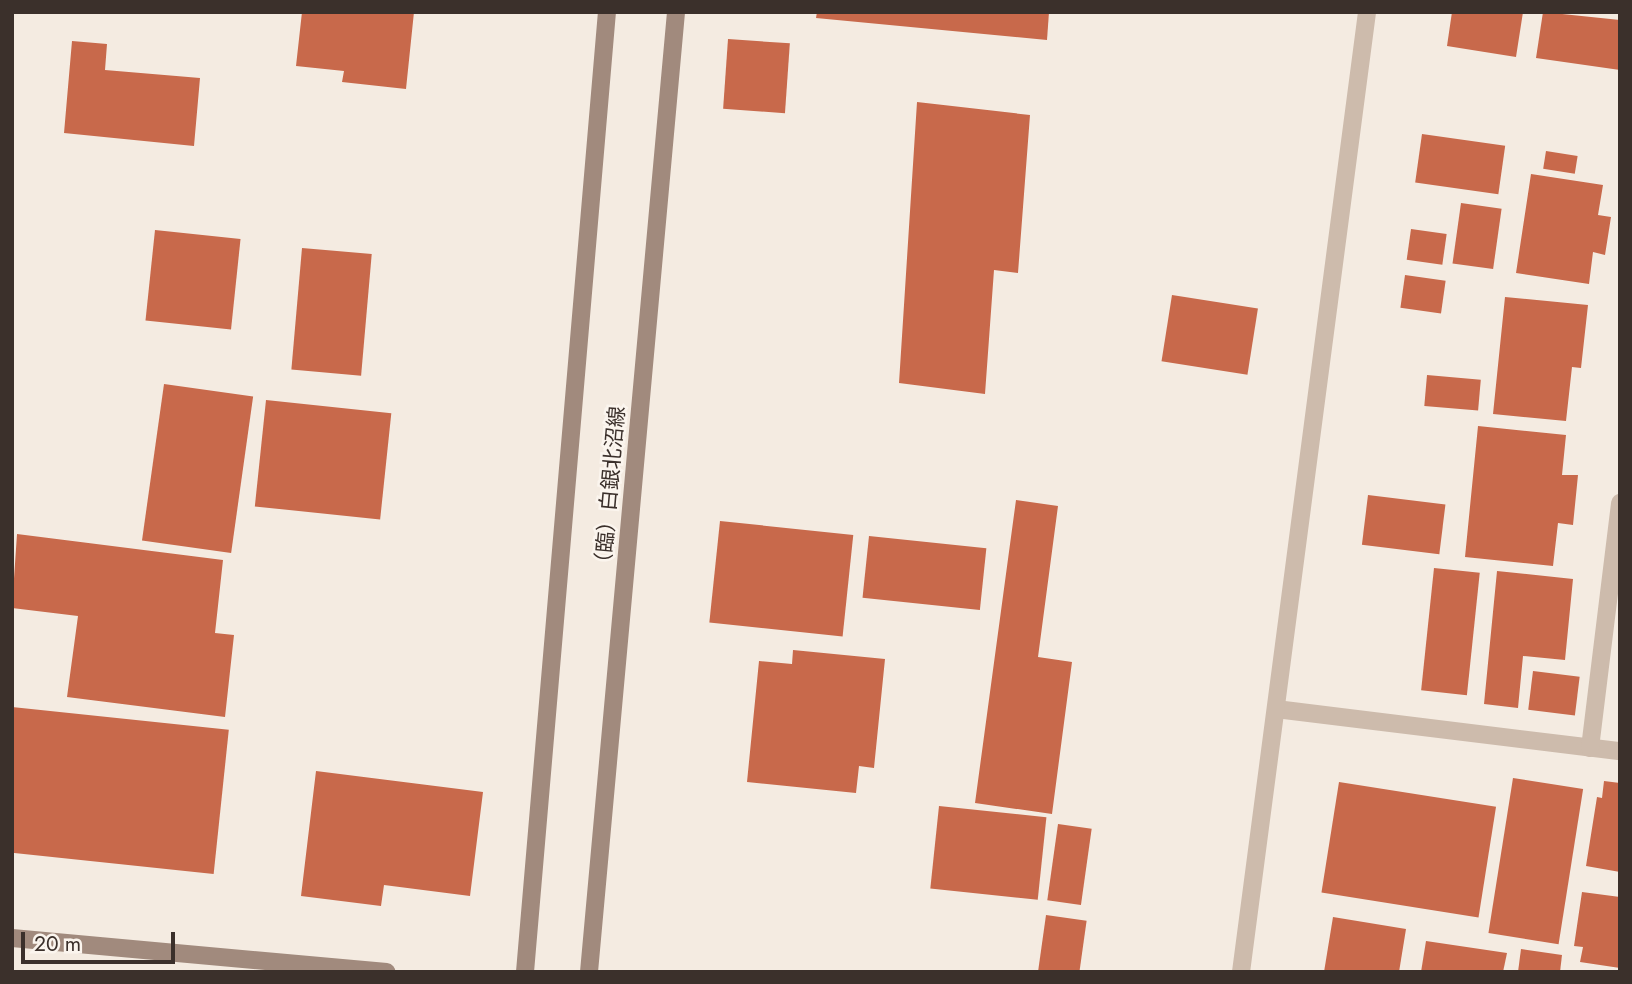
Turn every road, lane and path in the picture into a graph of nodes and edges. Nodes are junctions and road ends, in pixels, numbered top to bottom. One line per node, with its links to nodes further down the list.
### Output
1 (607, 12): 10 (street, （臨）白銀北沼線)
2 (676, 12): 11 (street, （臨）白銀北沼線)
3 (1367, 12): 5 (street)
4 (1620, 503): 6 (street)
5 (1276, 709): 6 (street); 12 (street)
6 (1590, 748): 7 (street)
7 (1620, 751)
8 (12, 938): 9 (street)
9 (386, 972)
10 (525, 972)
11 (589, 972)
12 (1241, 972)

